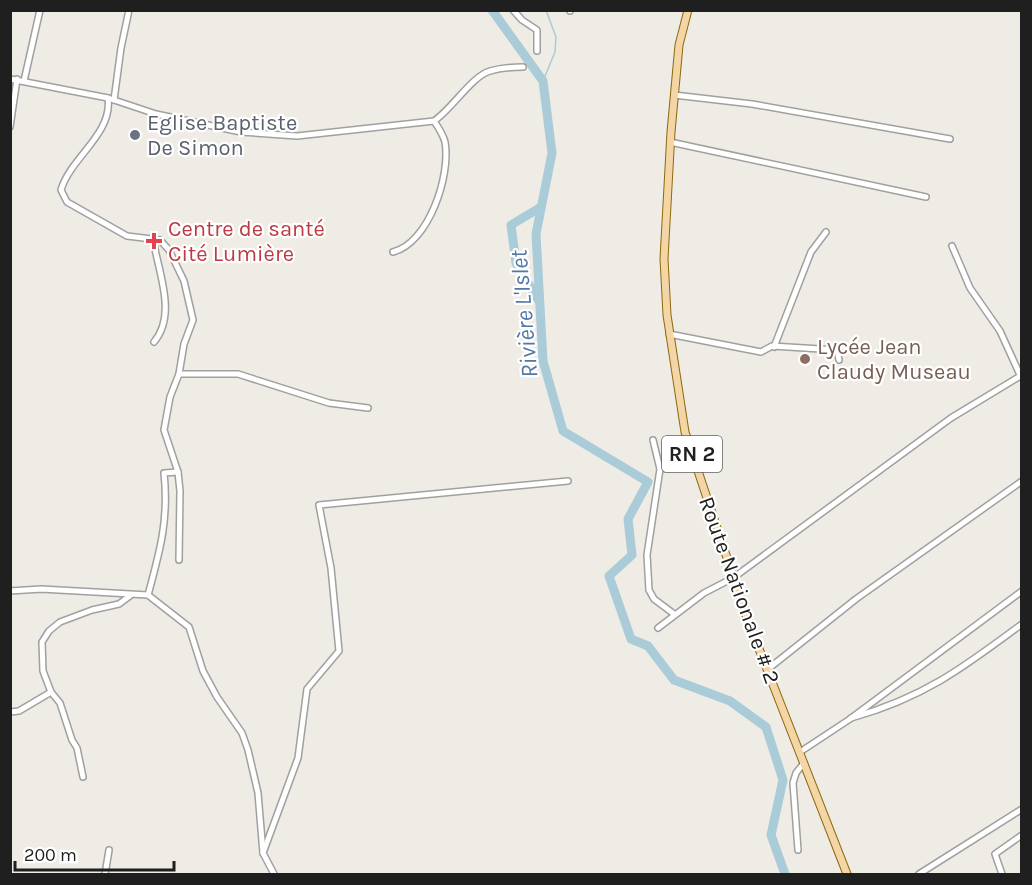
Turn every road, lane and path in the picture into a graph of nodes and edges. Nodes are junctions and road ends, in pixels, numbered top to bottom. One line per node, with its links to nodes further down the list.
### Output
1 (40, 10): 8 (street)
2 (129, 10): 10 (street)
3 (513, 10): 5 (street)
4 (688, 10): 9 (main road, Route Nationale # 2 / RN 2)
5 (537, 51)
6 (523, 67): 11 (street)
7 (14, 79): 8 (street); 12 (street)
8 (24, 81): 10 (street)
9 (674, 95): 13 (street); 14 (main road, Route Nationale # 2 / RN 2)
10 (111, 99): 11 (street); 17 (street)
11 (434, 121): 19 (street)
12 (10, 128)
13 (950, 139)
14 (670, 142): 15 (street); 20 (main road, Route Nationale # 2 / RN 2)
15 (926, 197)
16 (826, 232): 22 (street)
17 (153, 238): 21 (street); 24 (street)
18 (952, 246): 25 (street)
19 (393, 252)
20 (669, 334): 22 (street); 28 (main road, Route Nationale # 2 / RN 2)
21 (154, 342)
22 (774, 347): 23 (street)
23 (839, 360)
24 (179, 374): 26 (street); 30 (street)
25 (1021, 376): 34 (street)
26 (368, 408)
27 (653, 441): 29 (street)
28 (694, 464): 29 (street); 34 (main road, Route Nationale # 2 / RN 2)
29 (660, 469): 39 (street)
30 (178, 472): 33 (street); 38 (street)
31 (568, 481): 53 (street)
32 (1022, 482): 42 (street)
33 (179, 560)
34 (733, 578): 39 (street); 42 (main road, Route Nationale # 2 / RN 2)
35 (10, 591): 37 (street)
36 (1022, 591): 45 (street)
37 (131, 595): 38 (street); 43 (street)
38 (148, 596): 53 (street)
39 (674, 614): 41 (street)
40 (1022, 624): 45 (street)
41 (658, 628)
42 (768, 669): 46 (main road, Route Nationale # 2 / RN 2)
43 (51, 692): 44 (street); 48 (street)
44 (10, 712)
45 (850, 718): 46 (street)
46 (800, 752): 47 (main road, Route Nationale # 2 / RN 2)
47 (804, 763): 52 (street); 56 (main road, Route Nationale # 2 / RN 2)
48 (83, 777)
49 (1022, 809): 57 (street)
50 (1022, 835): 58 (street)
51 (109, 850): 54 (street)
52 (798, 850)
53 (263, 853): 55 (street)
54 (105, 874)
55 (274, 874)
56 (847, 874)
57 (919, 874)
58 (1002, 874)

